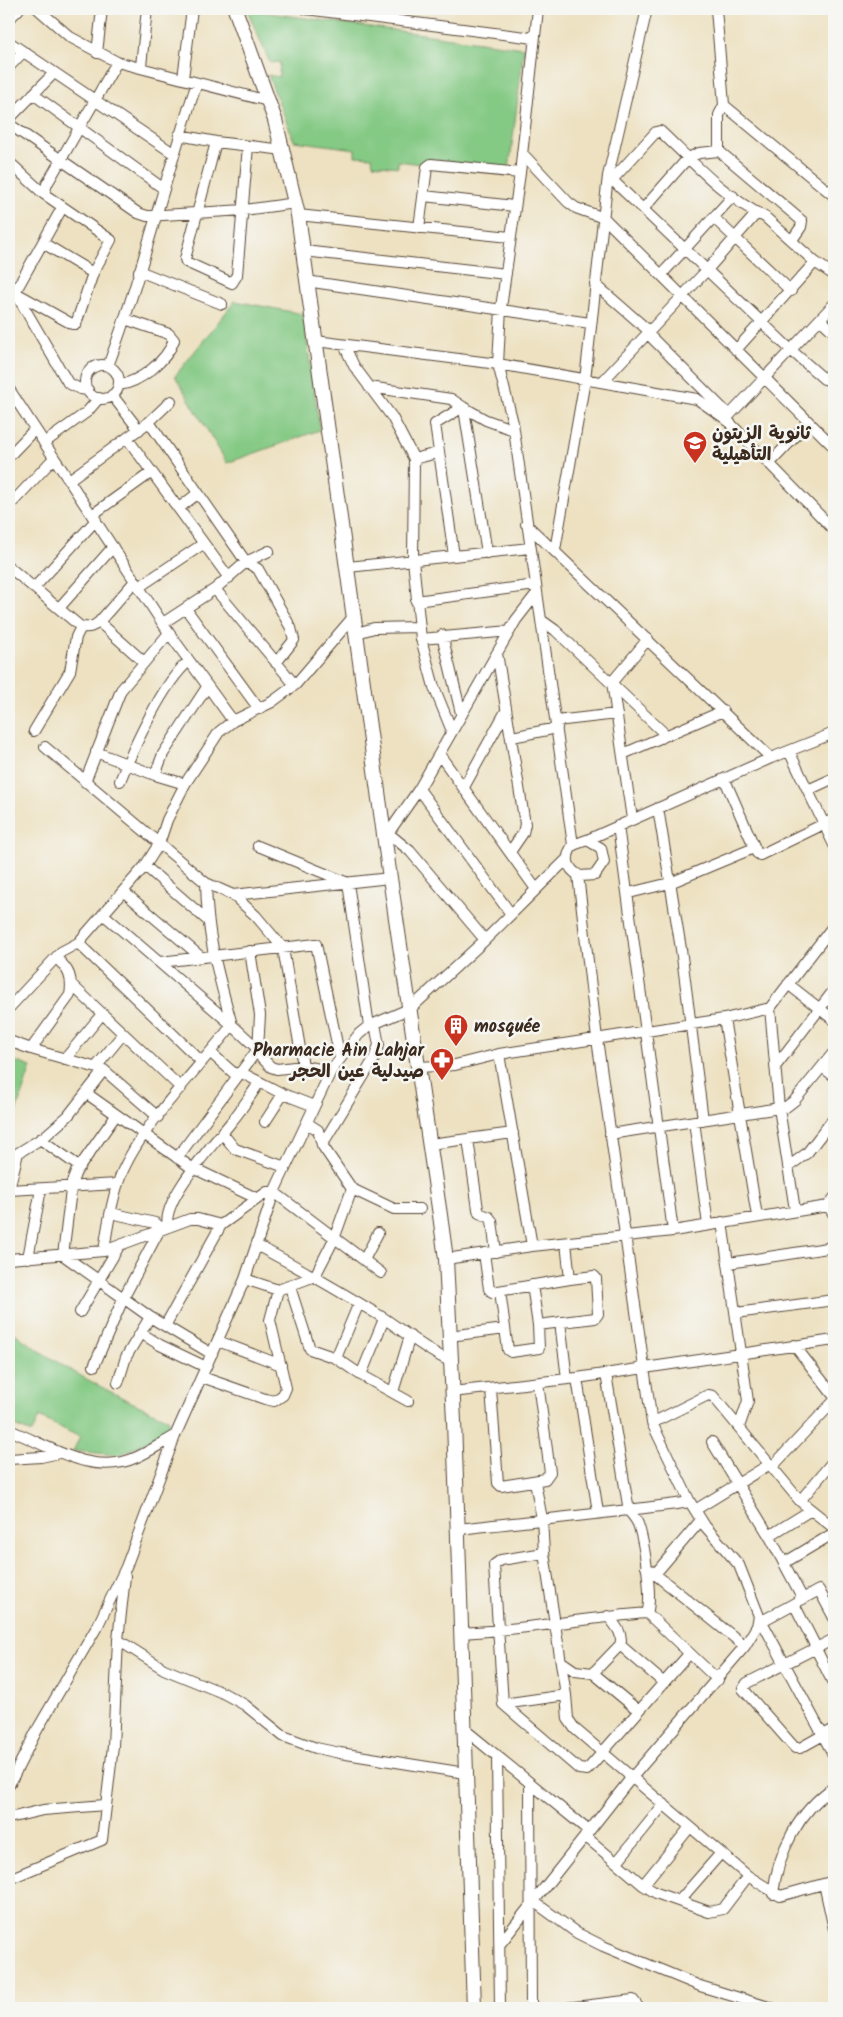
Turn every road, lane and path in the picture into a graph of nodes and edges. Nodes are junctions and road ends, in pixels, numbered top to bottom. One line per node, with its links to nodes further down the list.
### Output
1 (19, 9): 12 (street)
2 (38, 9): 16 (street)
3 (102, 9): 16 (street)
4 (147, 9): 18 (street)
5 (192, 9): 21 (street)
6 (235, 9): 25 (main road)
7 (306, 9): 11 (street)
8 (538, 9): 13 (street)
9 (648, 9): 41 (street)
10 (716, 9): 26 (street)
11 (370, 13): 13 (street)
12 (9, 19)
13 (534, 38): 36 (street)
14 (9, 42): 15 (street)
15 (23, 52): 19 (street); 20 (street)
16 (97, 53): 17 (street)
17 (117, 62): 18 (street); 24 (street)
18 (141, 66): 21 (street)
19 (9, 67)
20 (54, 73): 23 (street); 24 (street)
21 (183, 78): 22 (street)
22 (197, 83): 25 (street); 30 (street)
23 (33, 94): 27 (street); 29 (street)
24 (95, 101): 29 (street); 35 (street)
25 (268, 101): 33 (main road)
26 (724, 105): 34 (street); 46 (street)
27 (9, 119)
28 (9, 124): 38 (street)
29 (80, 129): 38 (street); 42 (street)
30 (179, 135): 31 (street); 35 (street)
31 (216, 142): 32 (street); 52 (street)
32 (248, 146): 33 (street); 51 (street)
33 (284, 150): 50 (main road)
34 (719, 152): 37 (street); 60 (street)
35 (173, 153): 42 (street)
36 (522, 153): 40 (street); 55 (street)
37 (688, 158): 41 (street); 45 (street); 49 (street)
38 (62, 161): 43 (street); 54 (street)
39 (11, 168): 43 (street)
40 (520, 173): 44 (street); 47 (street)
41 (610, 178): 49 (street); 55 (street)
42 (164, 189): 54 (street)
43 (44, 194): 48 (street)
44 (424, 196): 47 (street); 57 (street)
45 (732, 196): 53 (street); 56 (street)
46 (834, 196)
47 (514, 206): 59 (street)
48 (62, 208): 61 (street); 67 (street)
49 (644, 208): 62 (street)
50 (297, 209): 51 (street); 57 (street); 63 (main road)
51 (244, 210): 52 (street); 52 (street)
52 (198, 211): 54 (street)
53 (756, 214): 58 (street); 60 (street)
54 (156, 216): 66 (street)
55 (604, 218): 69 (street); 72 (street)
56 (714, 218): 58 (street); 62 (street)
57 (419, 228): 59 (street)
58 (736, 237): 65 (street); 74 (street)
59 (510, 238): 68 (street)
60 (792, 240): 64 (street)
61 (43, 243): 67 (street); 73 (street)
62 (686, 249): 65 (street); 69 (street)
63 (304, 252): 68 (street); 71 (main road)
64 (816, 262): 70 (street); 74 (street)
65 (707, 270): 75 (street); 82 (street)
66 (139, 271): 76 (street); 79 (street)
67 (93, 273): 73 (street)
68 (506, 274): 78 (street)
69 (662, 274): 75 (street)
70 (834, 275)
71 (306, 281): 78 (street); 85 (main road)
72 (595, 284): 81 (street); 83 (street)
73 (12, 291): 98 (street)
74 (791, 291): 82 (street)
75 (683, 296): 83 (street); 87 (street)
76 (222, 304)
77 (834, 304): 80 (street)
78 (501, 308): 81 (street); 89 (street)
79 (125, 319): 90 (street); 95 (street)
80 (821, 320): 84 (street); 88 (street)
81 (590, 323): 93 (street)
82 (762, 323): 87 (street); 88 (street)
83 (648, 332): 94 (street); 103 (street)
84 (834, 332)
85 (316, 341): 86 (street); 135 (main road)
86 (344, 345): 89 (street); 96 (street)
87 (736, 350): 92 (street)
88 (792, 351): 91 (street); 92 (street)
89 (498, 364): 93 (street); 108 (street)
90 (108, 366): 95 (street); 98 (street)
91 (834, 376)
92 (764, 378): 103 (street); 105 (street)
93 (585, 380): 94 (street); 129 (street)
94 (602, 382): 103 (street)
95 (119, 384): 99 (street)
96 (369, 387): 102 (street); 115 (street)
97 (9, 388): 106 (street)
98 (88, 390): 100 (street)
99 (112, 395): 100 (street); 107 (street)
100 (99, 398): 110 (street)
101 (172, 402): 104 (street)
102 (463, 408): 108 (street); 112 (street); 130 (street)
103 (728, 417): 116 (street)
104 (149, 422): 107 (street); 119 (street)
105 (809, 422): 111 (street); 116 (street)
106 (35, 429): 110 (street); 113 (street)
107 (139, 430): 109 (street)
108 (514, 430): 123 (street)
109 (127, 438): 117 (street); 118 (street)
110 (44, 443): 114 (street)
111 (834, 447)
112 (437, 453): 115 (street); 131 (street)
113 (9, 456)
114 (54, 458): 118 (street); 120 (street)
115 (414, 460): 132 (street)
116 (769, 464): 124 (street)
117 (152, 472): 121 (street); 122 (street)
118 (69, 480): 122 (street)
119 (197, 494): 121 (street); 133 (street)
120 (9, 506)
121 (179, 508): 125 (street)
122 (94, 517): 126 (street); 138 (street)
123 (526, 524): 127 (street); 129 (street)
124 (834, 530)
125 (204, 544): 136 (street); 137 (street)
126 (113, 547): 137 (street); 142 (street)
127 (530, 548): 130 (street); 139 (street)
128 (269, 550): 133 (street)
129 (555, 550): 155 (street)
130 (487, 553): 131 (street)
131 (454, 556): 132 (street)
132 (413, 560): 135 (street); 141 (street)
133 (246, 562): 136 (street); 159 (street)
134 (9, 567): 138 (street)
135 (348, 567): 144 (main road)
136 (229, 578): 140 (street)
137 (137, 584): 146 (street); 147 (street)
138 (34, 588): 142 (street)
139 (536, 589): 141 (street); 145 (street); 150 (street)
140 (215, 590): 143 (street); 159 (street)
141 (416, 601): 149 (street)
142 (58, 608): 148 (street)
143 (186, 609): 147 (street); 163 (street)
144 (354, 616): 152 (main road); 161 (street)
145 (541, 620): 160 (street); 169 (street)
146 (99, 622): 148 (street); 158 (street)
147 (163, 623): 151 (street)
148 (81, 627): 170 (street)
149 (419, 627): 152 (street); 154 (street)
150 (510, 631): 153 (street); 156 (street)
151 (169, 633): 157 (street); 158 (street)
152 (357, 633): 196 (main road)
153 (442, 635): 154 (street); 166 (street)
154 (421, 639): 171 (street)
155 (648, 639): 160 (street); 165 (street)
156 (497, 653): 164 (street); 166 (street)
157 (189, 661): 162 (street); 181 (street)
158 (144, 662): 177 (street)
159 (276, 663): 161 (street)
160 (612, 682): 167 (street); 173 (street)
161 (295, 685): 163 (street)
162 (207, 687): 168 (street); 182 (street)
163 (259, 709): 168 (street)
164 (506, 711): 174 (street); 188 (street)
165 (722, 711): 173 (street); 180 (street)
166 (462, 713): 171 (street)
167 (617, 714): 169 (street); 179 (street)
168 (233, 721): 187 (street)
169 (556, 725): 174 (street); 199 (street)
170 (34, 731)
171 (452, 731): 178 (street)
172 (834, 733): 176 (street)
173 (666, 735): 179 (street)
174 (512, 737): 203 (street)
175 (45, 747): 186 (street)
176 (790, 751): 180 (street); 190 (street)
177 (96, 752): 181 (street); 186 (street)
178 (439, 754): 188 (street); 189 (street)
179 (623, 754): 193 (street)
180 (771, 758): 184 (street)
181 (126, 764): 182 (street); 185 (street)
182 (155, 775): 187 (street)
183 (834, 778): 190 (street)
184 (725, 780): 191 (street); 202 (street)
185 (120, 781)
186 (85, 782): 198 (street)
187 (185, 784): 198 (street)
188 (464, 787): 203 (street)
189 (419, 789): 196 (street); 216 (street)
190 (808, 790): 194 (street)
191 (658, 808): 193 (street); 210 (street)
192 (834, 818): 194 (street)
193 (632, 819): 195 (street)
194 (824, 823): 200 (street); 202 (street)
195 (618, 826): 197 (street); 213 (street)
196 (386, 836): 207 (main road); 219 (street)
197 (587, 840): 199 (street); 206 (street)
198 (159, 844): 205 (street); 208 (street)
199 (573, 845): 204 (street)
200 (834, 845)
201 (258, 846): 209 (street)
202 (754, 848): 210 (street)
203 (510, 852): 211 (street)
204 (567, 859): 206 (street); 211 (street)
205 (145, 866): 212 (street); 217 (street)
206 (578, 875): 242 (street)
207 (390, 878): 209 (street); 231 (main road)
208 (206, 883): 214 (street); 217 (street)
209 (348, 883): 214 (street); 239 (street)
210 (670, 883): 213 (street); 237 (street)
211 (536, 889): 216 (street)
212 (124, 892): 215 (street); 224 (street)
213 (629, 893): 240 (street)
214 (233, 895): 221 (street)
215 (103, 914): 220 (street); 226 (street)
216 (511, 914): 219 (street)
217 (207, 920): 223 (street)
218 (834, 925): 227 (street)
219 (485, 940): 231 (street)
220 (78, 943): 225 (street); 251 (street)
221 (283, 948): 222 (street); 249 (street); 252 (street)
222 (250, 951): 223 (street); 244 (street)
223 (213, 955): 224 (street); 238 (street)
224 (201, 957): 226 (street)
225 (56, 958): 228 (street); 230 (street)
226 (160, 962): 238 (street)
227 (788, 984): 232 (street); 233 (street)
228 (72, 985): 234 (street); 245 (street)
229 (834, 990): 233 (street)
230 (9, 1008)
231 (411, 1008): 239 (street); 253 (main road)
232 (770, 1008): 235 (street); 254 (street)
233 (820, 1009): 236 (street); 254 (street)
234 (102, 1014): 241 (street); 250 (street)
235 (724, 1019): 237 (street); 266 (street)
236 (834, 1020)
237 (691, 1024): 240 (street); 270 (street)
238 (232, 1025): 244 (street); 247 (street)
239 (372, 1025): 249 (street); 281 (street)
240 (646, 1031): 242 (street); 273 (street)
241 (123, 1034): 256 (street); 261 (street)
242 (597, 1039): 248 (street); 276 (street)
243 (9, 1041): 245 (street)
244 (258, 1049): 252 (street); 258 (street)
245 (31, 1050): 250 (street)
246 (834, 1052): 255 (street)
247 (211, 1054): 251 (street); 258 (street)
248 (499, 1054): 253 (street); 275 (street)
249 (340, 1058): 257 (street)
250 (65, 1059): 256 (street)
251 (202, 1062): 261 (street)
252 (303, 1066): 257 (street)
253 (419, 1067): 280 (main road)
254 (775, 1067): 265 (street)
255 (822, 1067): 259 (street); 265 (street)
256 (100, 1068): 262 (street); 268 (street)
257 (331, 1071): 264 (street)
258 (239, 1074): 260 (street); 283 (street)
259 (834, 1076)
260 (259, 1083): 263 (street); 274 (street)
261 (181, 1088): 268 (street)
262 (86, 1093): 267 (street); 278 (street)
263 (283, 1094): 264 (street); 271 (street)
264 (314, 1106): 272 (street)
265 (779, 1108): 266 (street); 286 (street)
266 (739, 1114): 270 (street); 300 (street)
267 (116, 1115): 277 (street); 284 (street)
268 (158, 1118): 277 (street)
269 (834, 1118): 286 (street)
270 (699, 1121): 273 (street); 303 (street)
271 (265, 1122)
272 (307, 1122): 281 (street); 285 (street)
273 (658, 1126): 276 (street); 305 (street)
274 (222, 1133): 285 (street); 287 (street)
275 (512, 1133): 279 (street); 311 (street)
276 (610, 1134): 307 (street)
277 (144, 1135): 283 (street); 288 (street)
278 (40, 1139): 282 (street); 284 (street)
279 (468, 1139): 280 (street); 315 (street)
280 (430, 1144): 319 (main road)
281 (322, 1145): 291 (street)
282 (14, 1152): 292 (street)
283 (177, 1158): 287 (street)
284 (80, 1167): 289 (street)
285 (285, 1167): 293 (street)
286 (788, 1167): 297 (street)
287 (193, 1168): 294 (street); 304 (street)
288 (118, 1184): 289 (street); 298 (street)
289 (73, 1186): 290 (street); 317 (street)
290 (41, 1189): 292 (street); 318 (street)
291 (352, 1189): 296 (street); 308 (street)
292 (9, 1190)
293 (274, 1192): 294 (street); 308 (street); 310 (street)
294 (256, 1198): 302 (street)
295 (831, 1202): 297 (street); 299 (street)
296 (420, 1209)
297 (795, 1210): 300 (street)
298 (111, 1213): 304 (street); 314 (street)
299 (834, 1215)
300 (757, 1216): 301 (street)
301 (722, 1222): 303 (street); 322 (street)
302 (221, 1225): 304 (street); 341 (street)
303 (708, 1225): 305 (street)
304 (164, 1229): 313 (street); 332 (street)
305 (674, 1231): 307 (street)
306 (378, 1233): 321 (street)
307 (626, 1237): 309 (street); 355 (street)
308 (334, 1239): 321 (street); 324 (street)
309 (566, 1243): 311 (street); 326 (street)
310 (258, 1246): 324 (street); 325 (street)
311 (532, 1246): 315 (street)
312 (834, 1247): 322 (street)
313 (118, 1248): 314 (street); 327 (street)
314 (104, 1251): 317 (street)
315 (496, 1252): 316 (street)
316 (484, 1254): 319 (street); 331 (street)
317 (63, 1255): 318 (street); 327 (street)
318 (28, 1258): 320 (street)
319 (446, 1259): 345 (main road)
320 (9, 1260)
321 (364, 1260): 323 (street)
322 (728, 1264): 336 (street)
323 (381, 1273)
324 (315, 1276): 329 (street); 334 (street)
325 (245, 1279): 330 (street); 347 (street)
326 (570, 1279): 328 (street); 339 (street)
327 (98, 1282): 332 (street); 335 (street)
328 (532, 1285): 331 (street); 340 (street)
329 (290, 1287): 330 (street); 351 (street)
330 (278, 1290): 353 (street)
331 (500, 1291): 342 (street)
332 (123, 1299): 337 (street); 354 (street)
333 (834, 1300): 336 (street)
334 (359, 1303): 338 (street); 351 (street)
335 (80, 1312)
336 (736, 1313): 349 (street)
337 (150, 1317): 341 (street); 343 (street)
338 (384, 1319): 344 (street); 358 (street)
339 (560, 1322): 340 (street); 359 (street)
340 (538, 1325): 342 (street)
341 (165, 1326): 350 (street)
342 (505, 1329): 345 (street)
343 (141, 1333): 356 (street); 360 (street)
344 (410, 1336): 352 (street); 363 (street)
345 (449, 1336): 352 (main road)
346 (834, 1340): 348 (street)
347 (218, 1341): 350 (street); 353 (street)
348 (794, 1345): 349 (street); 365 (street)
349 (741, 1353): 355 (street); 369 (street)
350 (212, 1354): 356 (street)
351 (336, 1358): 358 (street)
352 (450, 1361): 364 (main road)
353 (281, 1365): 356 (street)
354 (94, 1366)
355 (644, 1368): 357 (street); 368 (street)
356 (204, 1372): 371 (street)
357 (606, 1374): 359 (street); 382 (street)
358 (361, 1375): 363 (street)
359 (572, 1379): 361 (street); 383 (street)
360 (118, 1383)
361 (538, 1383): 362 (street); 377 (street)
362 (491, 1389): 364 (street); 377 (street)
363 (393, 1392): 366 (street)
364 (452, 1392): 387 (main road)
365 (834, 1396)
366 (408, 1401)
367 (834, 1402): 376 (street)
368 (652, 1423): 369 (street); 380 (street)
369 (740, 1427): 376 (street)
370 (9, 1430): 373 (street)
371 (175, 1436): 373 (street); 393 (street)
372 (712, 1442): 378 (street)
373 (58, 1453): 374 (street)
374 (9, 1459)
375 (834, 1460): 379 (street)
376 (771, 1465): 378 (street); 379 (street)
377 (535, 1482): 384 (street)
378 (736, 1485): 380 (street); 389 (street)
379 (800, 1501): 381 (street)
380 (692, 1506): 382 (street); 385 (street)
381 (811, 1510): 386 (street); 389 (street)
382 (629, 1511): 383 (street); 392 (street)
383 (598, 1512): 384 (street)
384 (542, 1519): 387 (street); 390 (street)
385 (701, 1520): 394 (street); 400 (street)
386 (834, 1528)
387 (459, 1529): 403 (main road)
388 (834, 1533): 391 (street)
389 (769, 1536): 391 (street)
390 (544, 1553): 401 (street); 402 (street)
391 (784, 1563): 395 (street)
392 (646, 1567): 394 (street); 397 (street)
393 (126, 1568): 404 (street); 425 (street)
394 (655, 1574): 407 (street)
395 (803, 1598): 396 (street); 399 (street)
396 (794, 1604): 400 (street); 408 (street)
397 (647, 1614): 398 (street); 409 (street)
398 (608, 1616): 401 (street); 406 (street)
399 (834, 1616)
400 (761, 1619): 407 (street); 411 (street)
401 (555, 1623): 402 (street); 410 (street)
402 (500, 1631): 403 (street); 417 (street)
403 (461, 1633): 419 (main road)
404 (118, 1640): 426 (street); 432 (street)
405 (834, 1640): 408 (street)
406 (620, 1645): 412 (street); 414 (street)
407 (745, 1646): 413 (street)
408 (816, 1649): 411 (street); 415 (street)
409 (689, 1654): 413 (street); 414 (street)
410 (562, 1662): 412 (street); 416 (street)
411 (786, 1665): 421 (street); 421 (street)
412 (593, 1673): 418 (street)
413 (718, 1680): 427 (street)
414 (664, 1683): 418 (street)
415 (834, 1685)
416 (566, 1695): 417 (street); 422 (street)
417 (504, 1704): 422 (street)
418 (638, 1711): 422 (street)
419 (464, 1729): 423 (street); 426 (main road)
420 (834, 1729): 421 (street)
421 (823, 1735): 424 (street)
422 (602, 1751): 427 (street)
423 (497, 1756): 428 (street); 446 (street)
424 (834, 1756)
425 (12, 1767): 429 (street)
426 (465, 1773): 447 (main road)
427 (632, 1777): 431 (street); 435 (street)
428 (530, 1783): 435 (street); 444 (street)
429 (9, 1785)
430 (834, 1787): 442 (street)
431 (664, 1804): 434 (street); 437 (street)
432 (105, 1805): 433 (street); 439 (street)
433 (9, 1818)
434 (690, 1827): 436 (street); 441 (street)
435 (587, 1833): 437 (street); 444 (street)
436 (721, 1853): 438 (street); 443 (street)
437 (616, 1862): 441 (street)
438 (748, 1876): 442 (street); 443 (street)
439 (9, 1878)
440 (829, 1883): 442 (street); 445 (street)
441 (643, 1885): 443 (street)
442 (773, 1894)
443 (679, 1901)
444 (531, 1904): 446 (street); 449 (street); 452 (street)
445 (834, 1929)
446 (500, 1944): 448 (street)
447 (474, 2008)
448 (500, 2008)
449 (531, 2008)
450 (566, 2008): 451 (street)
451 (639, 2008)
452 (772, 2008)

